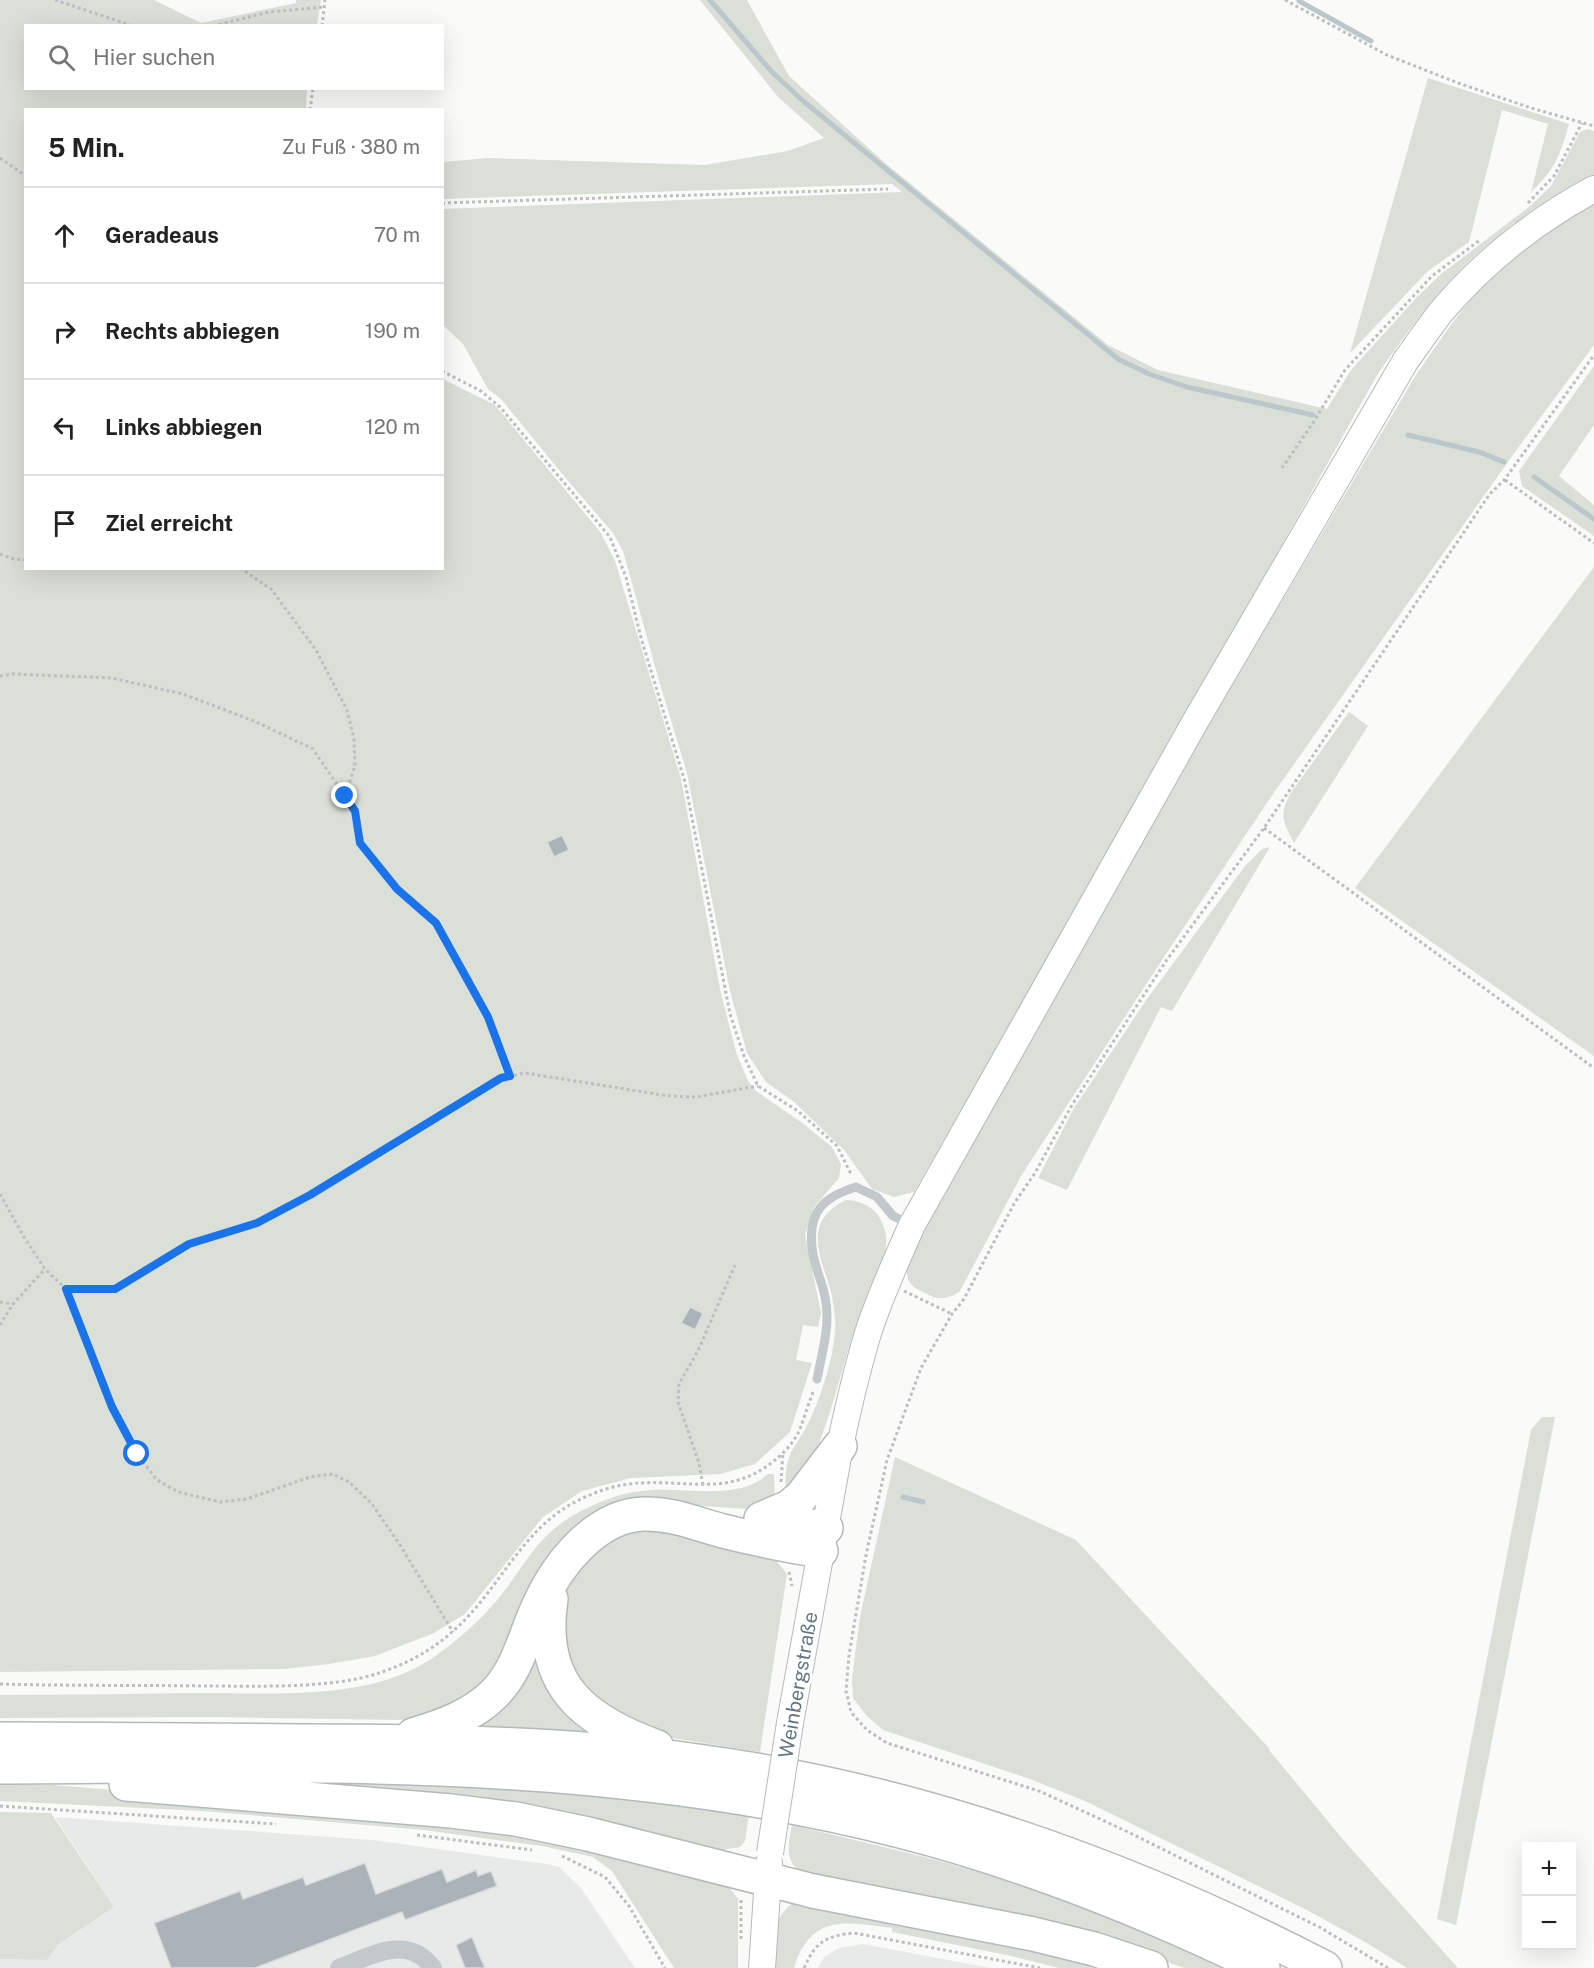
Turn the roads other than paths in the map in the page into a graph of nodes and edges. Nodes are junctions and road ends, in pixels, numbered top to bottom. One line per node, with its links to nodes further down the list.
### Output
1 (1594, 189): 2 (main road, Weinbergstraße)
2 (912, 1225): 3 (lane); 4 (main road, Weinbergstraße)
3 (817, 1379)
4 (840, 1446): 6 (highway); 7 (main road, Weinbergstraße)
5 (684, 1518): 6 (highway); 7 (highway); 8 (highway)
6 (761, 1519): 7 (highway)
7 (823, 1540): 12 (main road, Weinbergstraße, bridge)
8 (554, 1579): 9 (highway); 11 (highway)
9 (394, 1741): 10 (highway); 11 (highway)
10 (2, 1757): 12 (highway); 17 (highway)
11 (693, 1760): 18 (highway)
12 (768, 1866): 15 (main road, Weinbergstraße); 16 (highway)
13 (339, 1968): 14 (street)
14 (434, 1968)
15 (762, 1968)
16 (1152, 1968)
17 (1263, 1968)
18 (1325, 1968)

